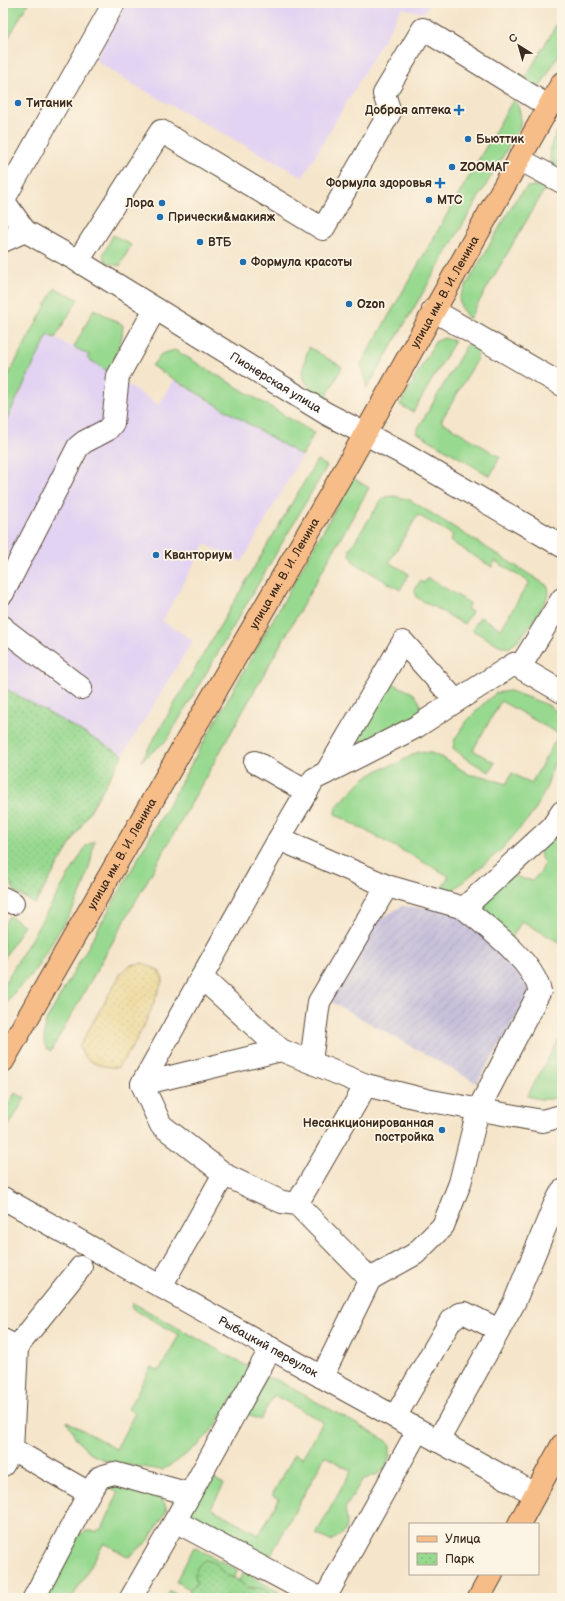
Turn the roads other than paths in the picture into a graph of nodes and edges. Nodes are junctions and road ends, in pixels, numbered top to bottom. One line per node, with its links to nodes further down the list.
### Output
1 (114, 3): 6 (street)
2 (562, 83): 3 (main road, улица им. В. И. Ленина)
3 (548, 106): 4 (main road, улица им. В. И. Ленина); 9 (street)
4 (519, 159): 5 (street); 11 (main road, улица им. В. И. Ленина)
5 (562, 182)
6 (3, 201): 7 (street, Пионерская улица)
7 (25, 231): 8 (street); 9 (street, Пионерская улица)
8 (3, 241)
9 (78, 261): 10 (street, Пионерская улица)
10 (155, 309): 13 (street, Пионерская улица); 15 (street)
11 (433, 310): 12 (street); 13 (main road, улица им. В. И. Ленина)
12 (561, 381)
13 (364, 433): 14 (street, Пионерская улица); 31 (main road, улица им. В. И. Ленина)
14 (562, 546)
15 (3, 593)
16 (562, 599): 18 (street)
17 (3, 627): 19 (street)
18 (520, 667): 20 (street); 21 (street)
19 (80, 688)
20 (562, 692)
21 (456, 701): 23 (street); 23 (street)
22 (255, 762): 24 (street)
23 (326, 773): 24 (street)
24 (307, 792): 26 (street)
25 (562, 812): 28 (street)
26 (279, 839): 27 (street); 29 (street)
27 (387, 886): 28 (street); 32 (street)
28 (464, 908): 35 (street)
29 (202, 978): 30 (street); 33 (street)
30 (281, 1050): 32 (street); 33 (street)
31 (3, 1061)
32 (311, 1061): 34 (street)
33 (142, 1084): 37 (street)
34 (366, 1085): 35 (street); 40 (street)
35 (478, 1110): 36 (street); 42 (street)
36 (562, 1116)
37 (224, 1174): 40 (street); 43 (street)
38 (562, 1191): 44 (street)
39 (3, 1198): 43 (street, Рыбацкий переулок)
40 (297, 1204): 42 (street)
41 (81, 1267): 45 (street)
42 (370, 1279): 47 (street)
43 (160, 1286): 46 (street, Рыбацкий переулок)
44 (499, 1330): 48 (street); 50 (street)
45 (10, 1344): 52 (street)
46 (271, 1348): 47 (street, Рыбацкий переулок); 54 (street)
47 (322, 1377): 48 (street, Рыбацкий переулок)
48 (395, 1417): 49 (street, Рыбацкий переулок)
49 (418, 1430): 50 (street, Рыбацкий переулок); 62 (street)
50 (438, 1441): 55 (street, Рыбацкий переулок)
51 (562, 1445): 55 (main road)
52 (7, 1457): 53 (street)
53 (89, 1493): 54 (street); 59 (street)
54 (190, 1494): 56 (street)
55 (535, 1494): 57 (main road)
56 (175, 1521): 60 (street); 61 (street)
57 (520, 1523)
58 (491, 1575): 63 (main road)
59 (34, 1598)
60 (131, 1598)
61 (319, 1598)
62 (325, 1598)
63 (479, 1598)

